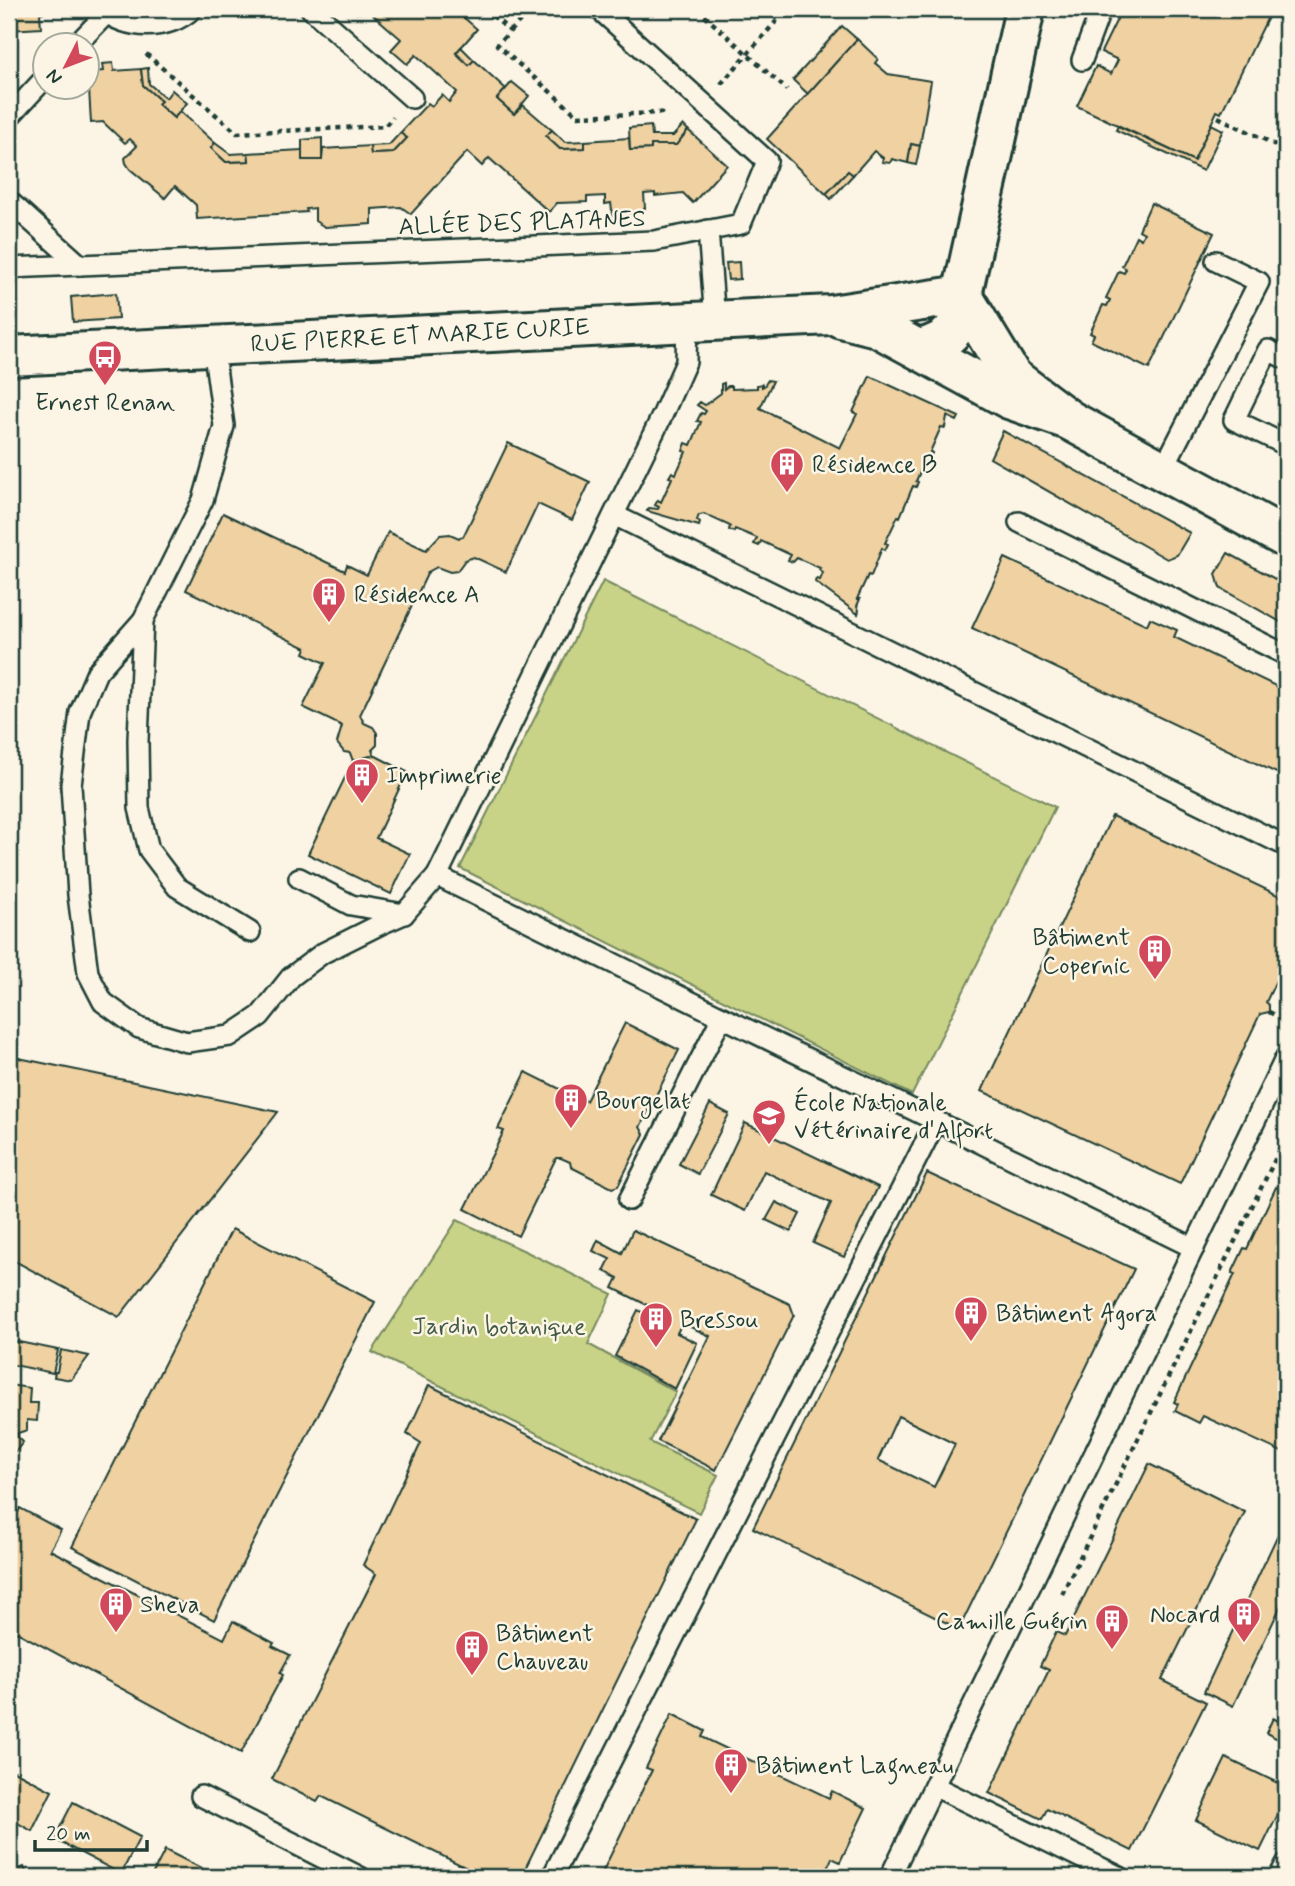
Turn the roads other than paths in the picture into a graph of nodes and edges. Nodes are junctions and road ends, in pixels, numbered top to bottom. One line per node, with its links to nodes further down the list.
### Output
1 (192, 9): 6 (lane)
2 (311, 9): 10 (lane)
3 (599, 9): 13 (lane, ALLÉE DES PLATANES)
4 (1025, 9): 17 (street)
5 (1101, 9): 8 (lane)
6 (104, 13): 7 (lane)
7 (87, 32)
8 (1082, 60)
9 (32, 92): 11 (lane)
10 (412, 98)
11 (9, 117)
12 (9, 201): 15 (lane)
13 (708, 230): 15 (lane, ALLÉE DES PLATANES); 19 (lane)
14 (1216, 261): 26 (lane)
15 (80, 265): 16 (lane, ALLÉE DES PLATANES)
16 (9, 268)
17 (962, 295): 18 (street, RUE PIERRE ET MARIE CURIE); 21 (street); 24 (street, RUE PIERRE ET MARIE CURIE)
18 (831, 315): 19 (street, RUE PIERRE ET MARIE CURIE); 21 (street, RUE PIERRE ET MARIE CURIE)
19 (701, 321): 20 (street, RUE PIERRE ET MARIE CURIE); 27 (lane)
20 (213, 346): 22 (street, RUE PIERRE ET MARIE CURIE); 30 (lane)
21 (920, 349): 24 (street, RUE PIERRE ET MARIE CURIE)
22 (9, 356)
23 (1286, 359): 25 (lane)
24 (1069, 420): 26 (street, RUE PIERRE ET MARIE CURIE)
25 (1286, 445)
26 (1163, 470): 29 (street, RUE PIERRE ET MARIE CURIE)
27 (614, 515): 32 (lane); 33 (lane)
28 (1018, 522): 31 (lane)
29 (1286, 538)
30 (143, 620): 35 (lane); 36 (lane)
31 (1286, 655)
32 (1286, 846)
33 (437, 876): 35 (lane); 37 (lane)
34 (299, 878): 35 (lane)
35 (404, 914)
36 (250, 932)
37 (722, 1017): 39 (lane); 40 (lane)
38 (1286, 1057): 41 (lane)
39 (936, 1121): 41 (lane); 46 (lane)
40 (629, 1200)
41 (1194, 1248): 42 (lane)
42 (934, 1786): 47 (lane); 48 (lane)
43 (201, 1797): 45 (lane)
44 (1286, 1864): 49 (lane)
45 (360, 1877)
46 (552, 1877)
47 (890, 1877)
48 (1121, 1877)
49 (1279, 1877)

